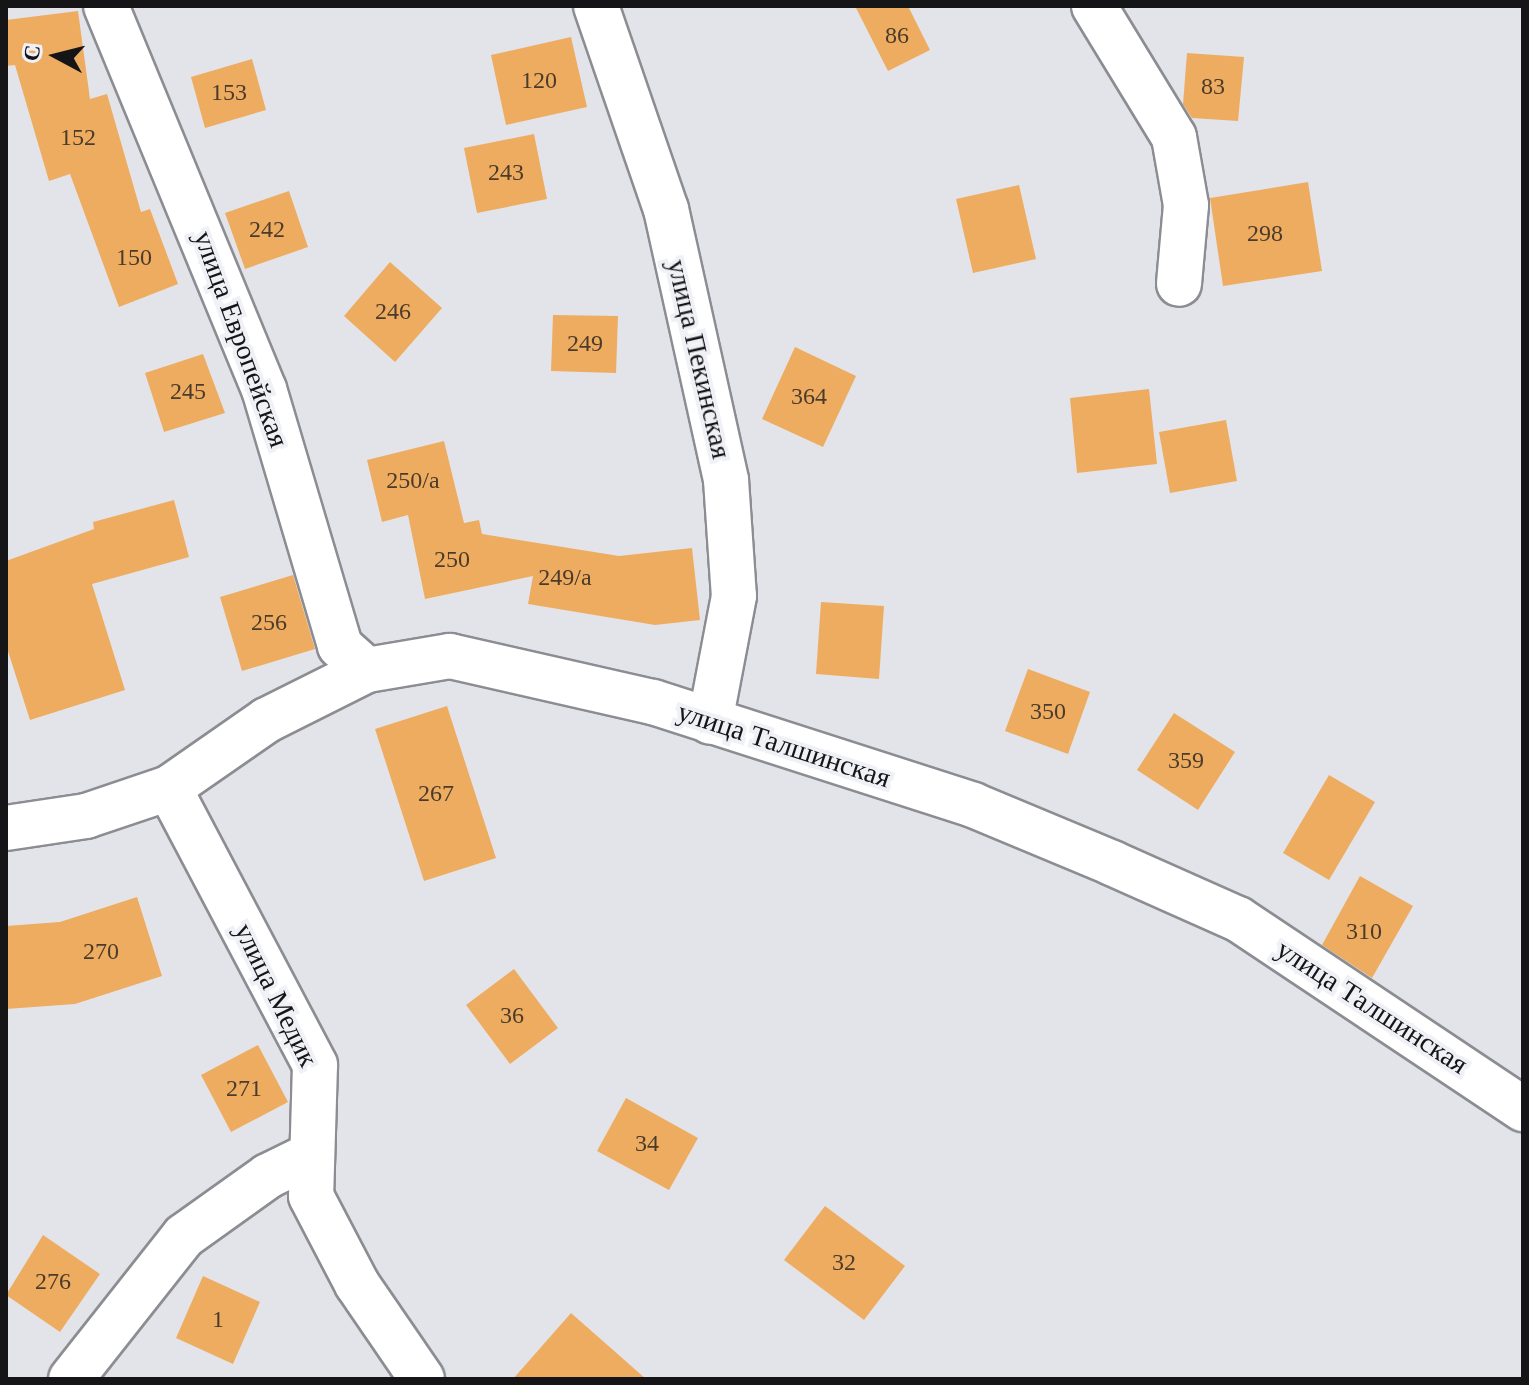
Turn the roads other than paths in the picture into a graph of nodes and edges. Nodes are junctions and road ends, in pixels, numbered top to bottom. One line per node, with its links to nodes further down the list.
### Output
1 (106, 6): 5 (street, улица Европейская)
2 (596, 6): 6 (street, улица Пекинская)
3 (1094, 6): 4 (street)
4 (1179, 284)
5 (367, 670): 6 (street, улица Талшинская); 7 (street, улица Талшинская)
6 (710, 722): 9 (street, улица Талшинская)
7 (169, 788): 8 (street, улица Талшинская); 10 (street, улица Медик)
8 (6, 828)
9 (1523, 1109)
10 (309, 1156): 11 (street); 12 (street, улица Медик)
11 (71, 1379)
12 (422, 1379)

